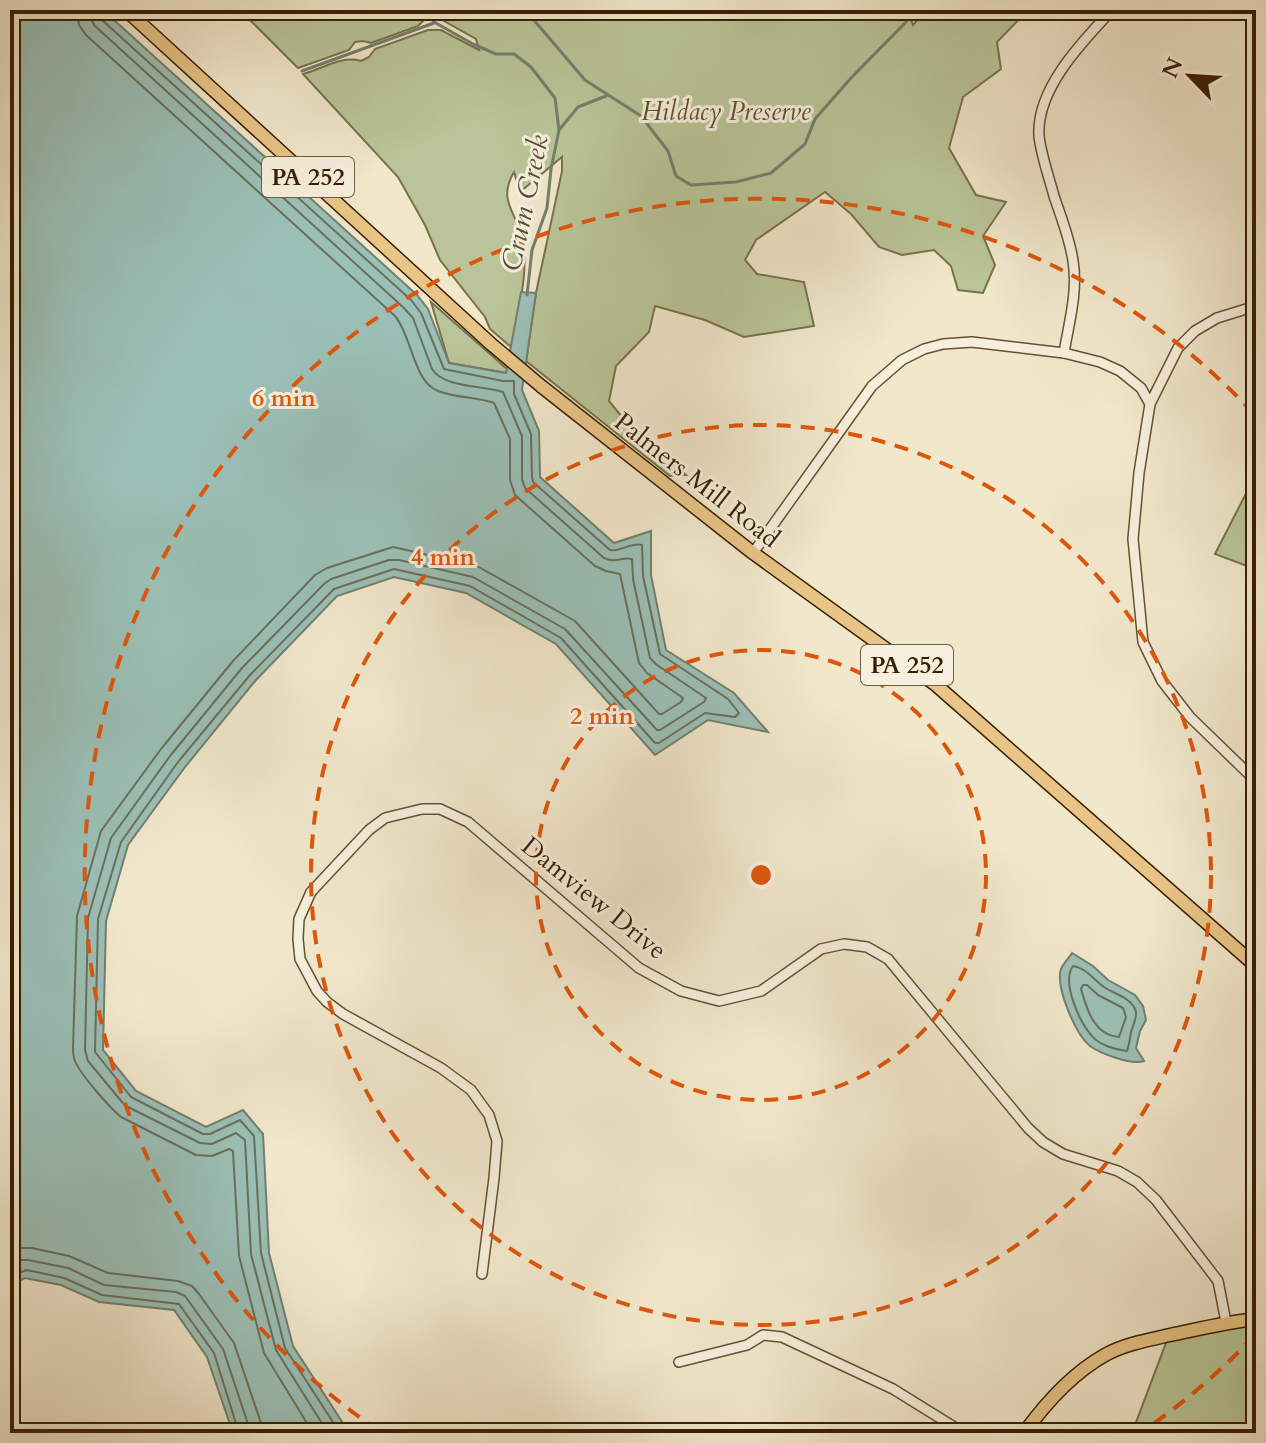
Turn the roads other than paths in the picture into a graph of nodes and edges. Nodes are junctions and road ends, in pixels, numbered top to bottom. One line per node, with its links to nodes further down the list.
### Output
1 (126, 10): 6 (main road, Palmers Mill Road / PA 252)
2 (1112, 10): 4 (street)
3 (1256, 306): 5 (street)
4 (1064, 353): 5 (street); 6 (street)
5 (1150, 404): 7 (street)
6 (753, 553): 8 (main road, Palmers Mill Road / PA 252)
7 (1256, 781)
8 (1256, 966)
9 (482, 1274): 11 (street, Damview Drive)
10 (1256, 1319): 11 (main road)
11 (1226, 1322): 14 (main road)
12 (679, 1362): 13 (street)
13 (964, 1433)
14 (1024, 1433)

